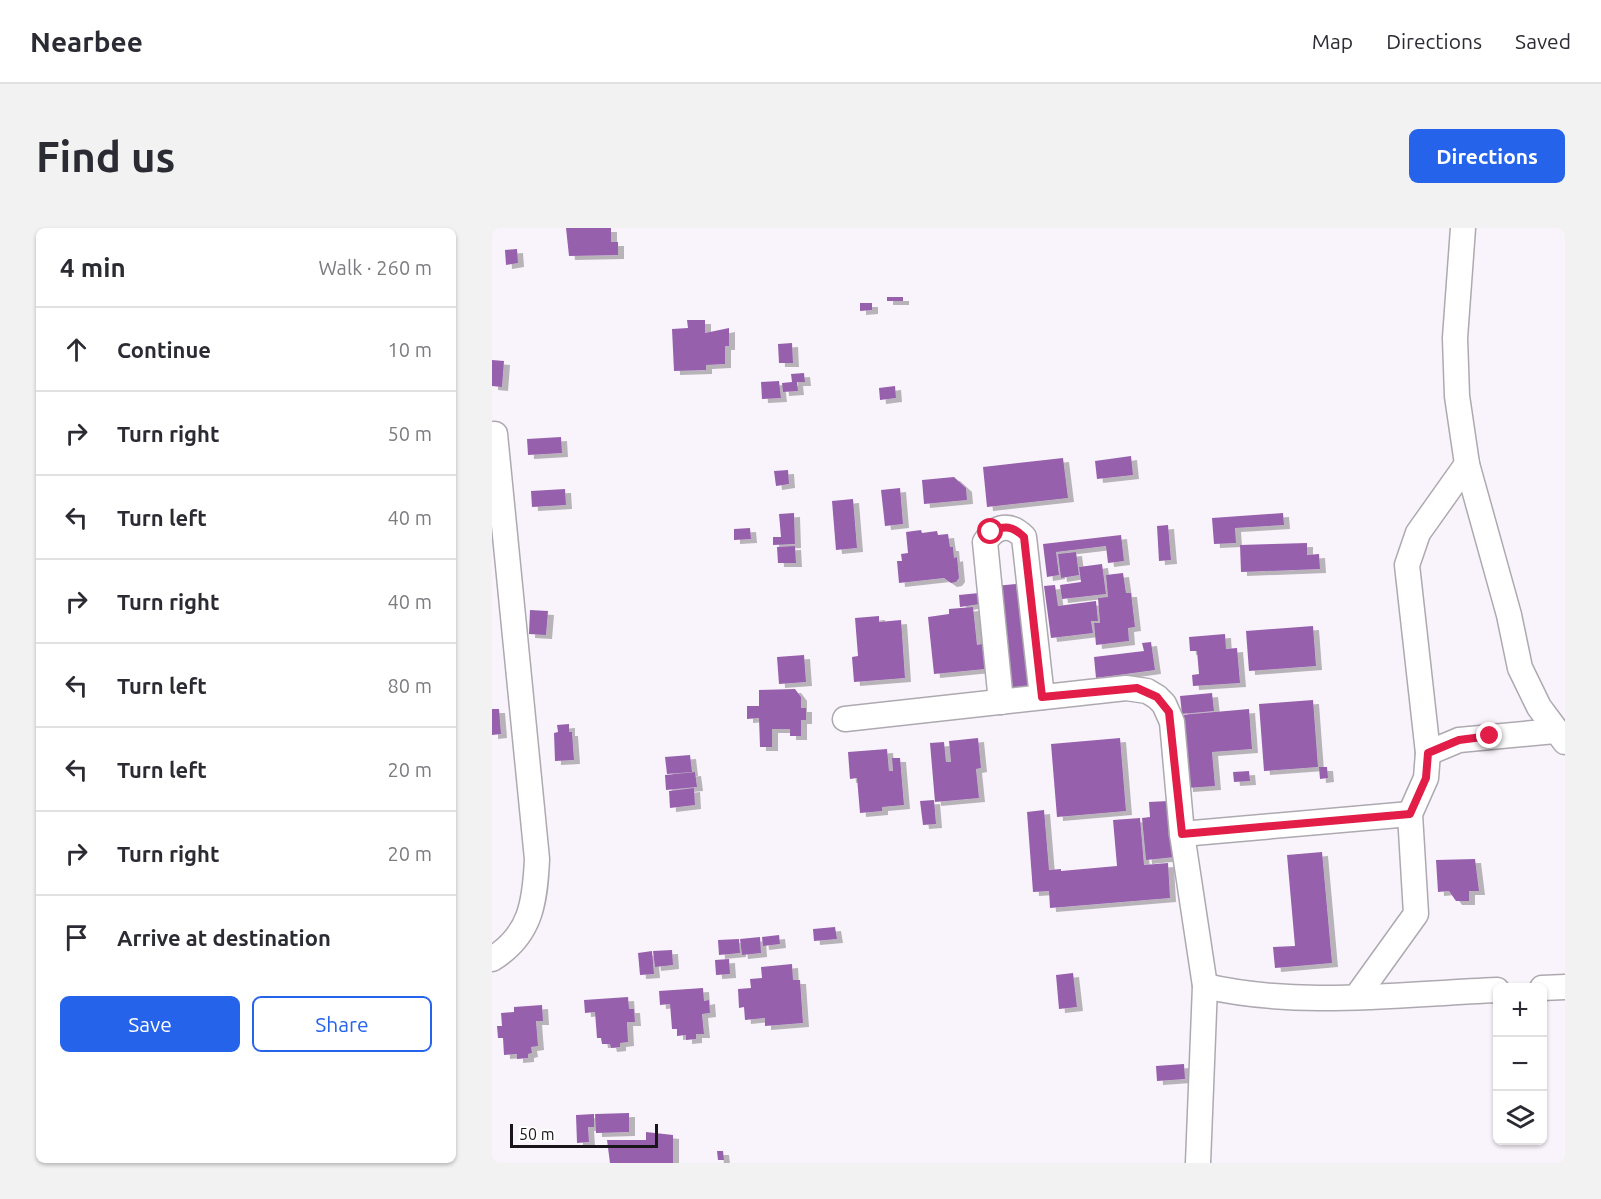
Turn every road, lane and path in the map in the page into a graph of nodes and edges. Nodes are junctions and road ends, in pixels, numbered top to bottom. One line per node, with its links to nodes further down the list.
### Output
1 (1463, 228): 3 (street)
2 (495, 434): 11 (street)
3 (1467, 464): 7 (street); 8 (street)
4 (1042, 697): 5 (street); 5 (street); 10 (street)
5 (1001, 702): 6 (street)
6 (845, 719)
7 (1560, 736): 8 (street)
8 (1428, 753): 9 (street)
9 (1410, 814): 10 (street); 16 (street)
10 (1182, 834): 12 (street)
11 (492, 959)
12 (1205, 986): 16 (street); 17 (street)
13 (1565, 987): 14 (street)
14 (1547, 988)
15 (1493, 990): 16 (street)
16 (1356, 996)
17 (1198, 1163)

